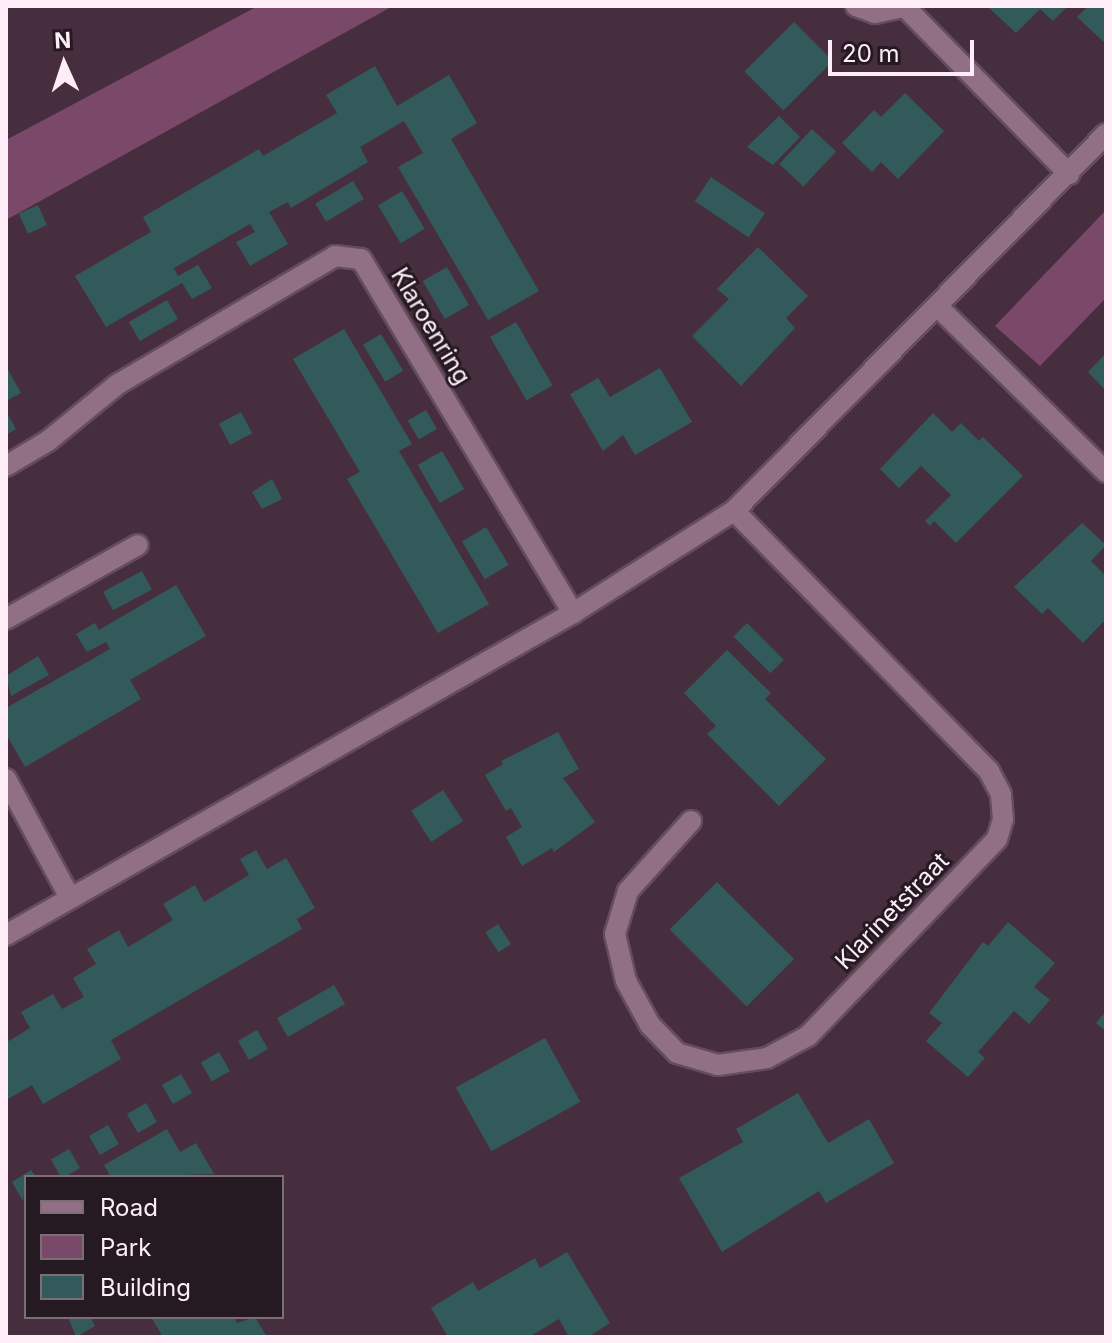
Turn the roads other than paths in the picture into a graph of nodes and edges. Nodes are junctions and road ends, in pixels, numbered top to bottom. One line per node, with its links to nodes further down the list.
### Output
1 (856, 6): 2 (street)
2 (907, 7): 4 (street)
3 (1106, 134): 4 (street)
4 (1069, 174): 5 (street)
5 (937, 306): 7 (street); 8 (street)
6 (6, 466): 10 (street, Klaroenring)
7 (1106, 472)
8 (734, 511): 10 (street); 13 (street, Klarinetstraat)
9 (138, 545): 11 (street)
10 (573, 613): 14 (street)
11 (6, 619)
12 (6, 779): 14 (street)
13 (691, 821)
14 (70, 898): 15 (street)
15 (6, 935)

